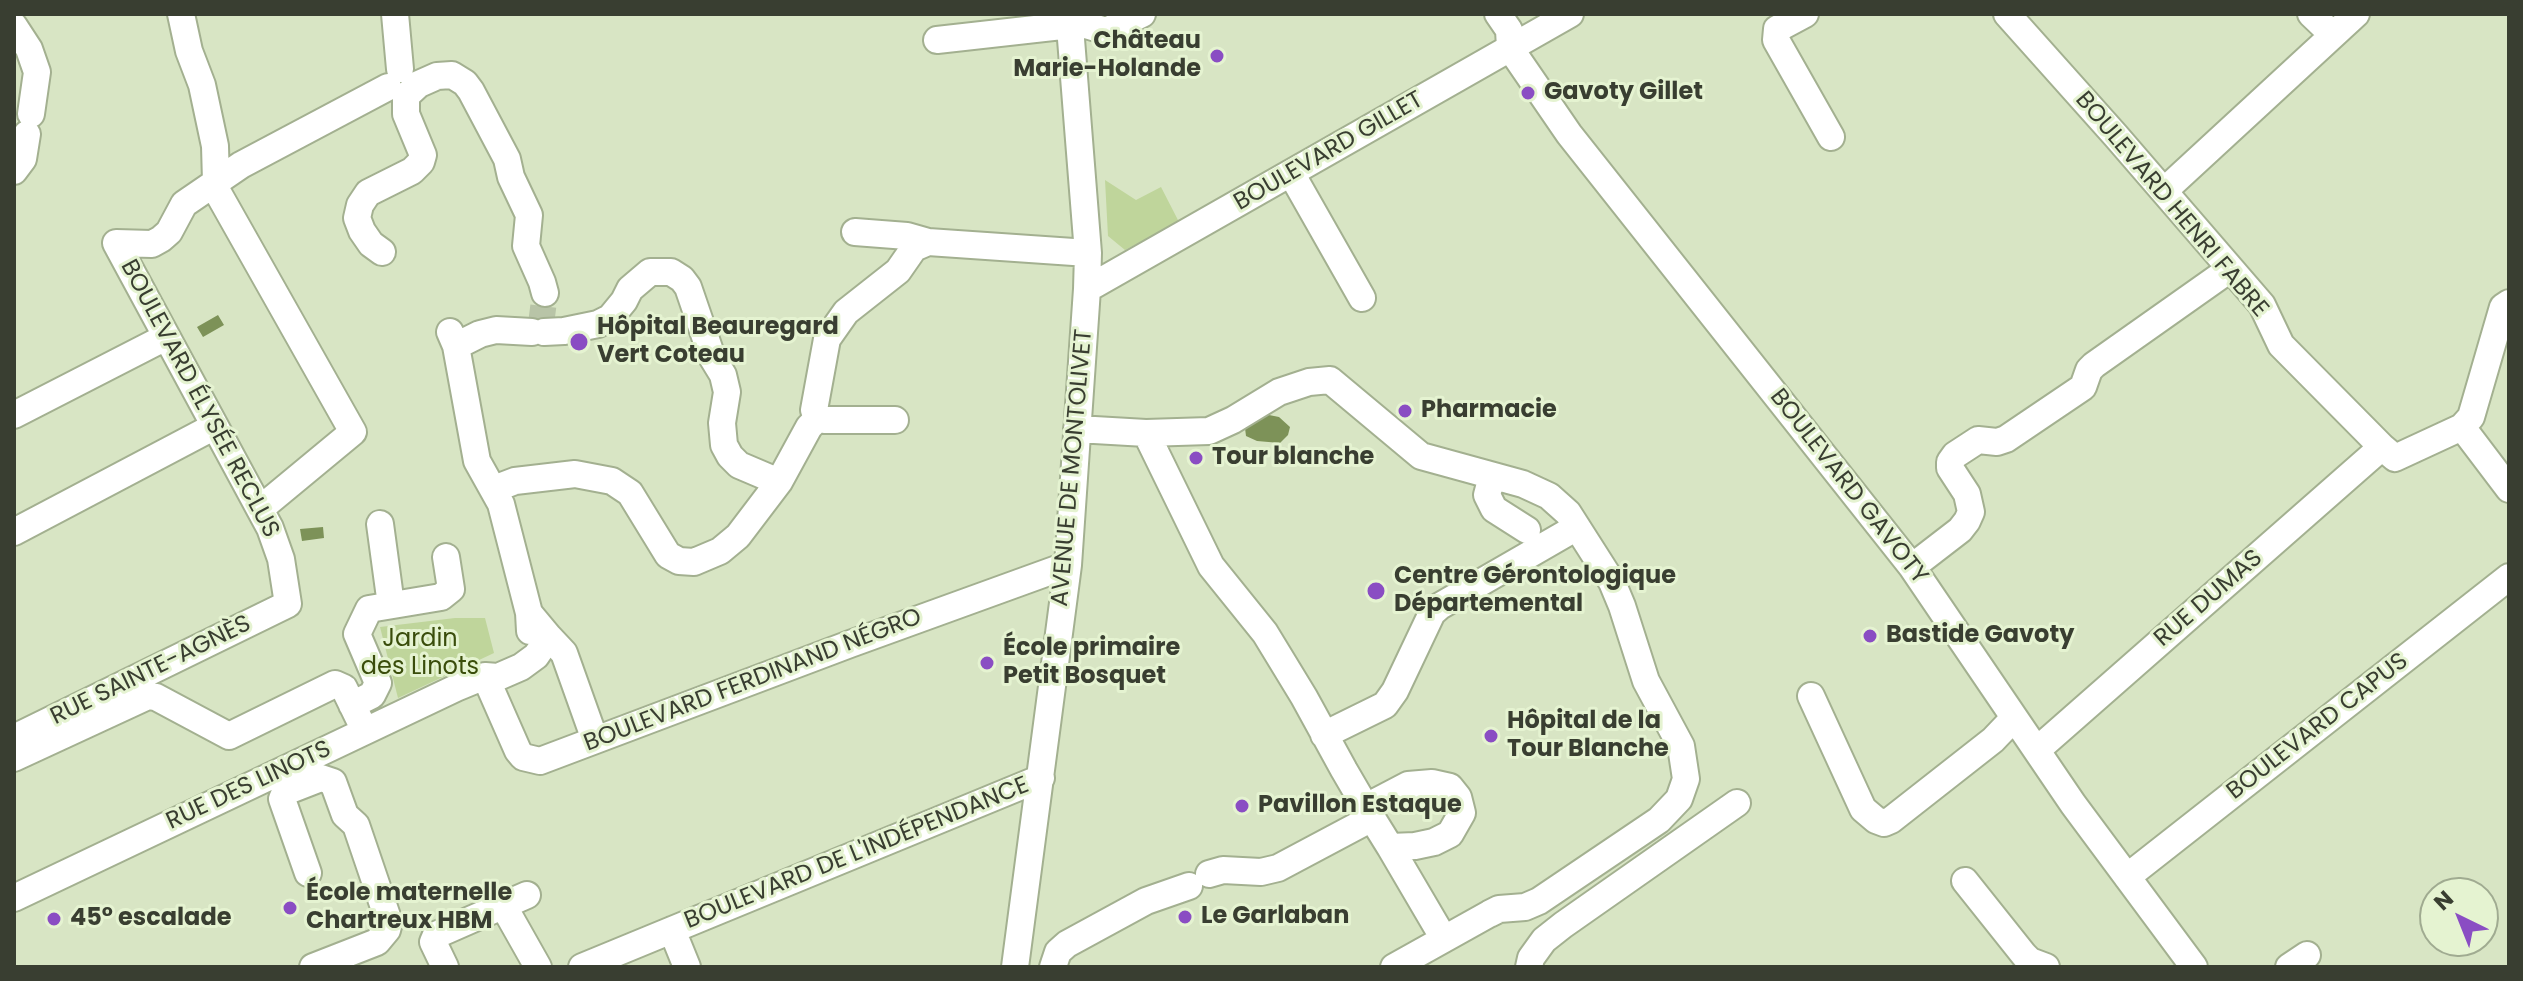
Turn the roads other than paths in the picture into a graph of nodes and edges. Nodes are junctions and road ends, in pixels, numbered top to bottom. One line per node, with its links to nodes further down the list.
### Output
1 (181, 14): 20 (street)
2 (395, 14): 20 (street)
3 (1142, 14): 12 (street)
4 (1498, 14): 15 (street, BOULEVARD GAVOTY)
5 (1570, 14): 15 (street, BOULEVARD GILLET)
6 (1805, 14): 17 (street)
7 (2007, 14): 21 (street, BOULEVARD HENRI FABRE)
8 (2311, 14): 13 (street)
9 (2356, 14): 13 (street)
10 (1070, 18): 12 (street); 14 (street); 16 (street, AVENUE DE MONTOLIVET)
11 (14, 26): 18 (street)
12 (1106, 31): 16 (street)
13 (2333, 35): 21 (street)
14 (937, 40)
15 (1510, 48): 19 (street, BOULEVARD GILLET); 51 (street, BOULEVARD GAVOTY)
16 (1073, 61): 25 (street, AVENUE DE MONTOLIVET)
17 (1831, 137)
18 (14, 171)
19 (1291, 173): 27 (street, BOULEVARD GILLET); 29 (street)
20 (214, 183): 31 (street, BOULEVARD ÉLYSÉE RECLUS); 44 (street)
21 (2164, 191): 26 (street, BOULEVARD HENRI FABRE)
22 (855, 232): 23 (street)
23 (928, 242): 25 (street); 33 (street)
24 (382, 252): 28 (street)
25 (1088, 253): 27 (street, AVENUE DE MONTOLIVET)
26 (2230, 269): 39 (street, BOULEVARD HENRI FABRE); 51 (street)
27 (1087, 289): 37 (street, AVENUE DE MONTOLIVET)
28 (545, 293)
29 (1362, 298)
30 (2509, 303): 36 (street)
31 (166, 337): 32 (street); 35 (street, BOULEVARD ÉLYSÉE RECLUS)
32 (14, 415)
33 (817, 419): 34 (street); 41 (street)
34 (895, 420)
35 (215, 426): 44 (street, BOULEVARD ÉLYSÉE RECLUS); 48 (street)
36 (2462, 427): 39 (street); 43 (street)
37 (1077, 429): 38 (street); 50 (street, AVENUE DE MONTOLIVET)
38 (1146, 433): 40 (street); 62 (street)
39 (2382, 447): 65 (street, RUE DUMAS)
40 (1492, 476): 46 (street); 47 (street)
41 (779, 482): 42 (street); 42 (street)
42 (494, 489): 55 (street)
43 (2509, 489)
44 (260, 509): 53 (street, BOULEVARD ÉLYSÉE RECLUS)
45 (380, 524): 54 (street)
46 (1577, 527): 62 (street); 76 (street)
47 (1527, 530)
48 (14, 532)
49 (446, 557): 54 (street)
50 (1068, 565): 64 (street, BOULEVARD FERDINAND NÉGRO); 67 (street, AVENUE DE MONTOLIVET)
51 (1912, 567): 60 (street, BOULEVARD GAVOTY)
52 (2509, 577): 72 (street, BOULEVARD CAPUS)
53 (288, 604): 63 (street, RUE SAINTE-AGNÈS)
54 (391, 605): 59 (street)
55 (529, 613): 56 (street); 57 (street)
56 (549, 637): 57 (street); 64 (street)
57 (485, 676): 61 (street, RUE DES LINOTS); 64 (street, BOULEVARD FERDINAND NÉGRO)
58 (1811, 696): 60 (street)
59 (352, 705): 61 (street); 66 (street)
60 (2014, 718): 65 (street, BOULEVARD GAVOTY)
61 (365, 731): 74 (street, RUE DES LINOTS)
62 (1324, 735): 69 (street)
63 (14, 738)
64 (595, 740)
65 (2037, 750): 72 (street, BOULEVARD GAVOTY)
66 (14, 758)
67 (1041, 778): 75 (street, BOULEVARD DE L'INDÉPENDANCE); 82 (street, AVENUE DE MONTOLIVET)
68 (1737, 803): 85 (street)
69 (1369, 812): 70 (street); 70 (street); 83 (street)
70 (1390, 847): 76 (street)
71 (308, 873): 77 (street)
72 (2127, 877): 87 (street, BOULEVARD GAVOTY)
73 (1965, 881): 86 (street)
74 (14, 898)
75 (672, 930): 80 (street, BOULEVARD DE L'INDÉPENDANCE); 81 (street)
76 (1444, 939): 84 (street)
77 (313, 967)
78 (445, 967): 79 (street)
79 (538, 967)
80 (582, 967)
81 (687, 967)
82 (1015, 967)
83 (1053, 967)
84 (1394, 967)
85 (1529, 967)
86 (2046, 967)
87 (2194, 967)

